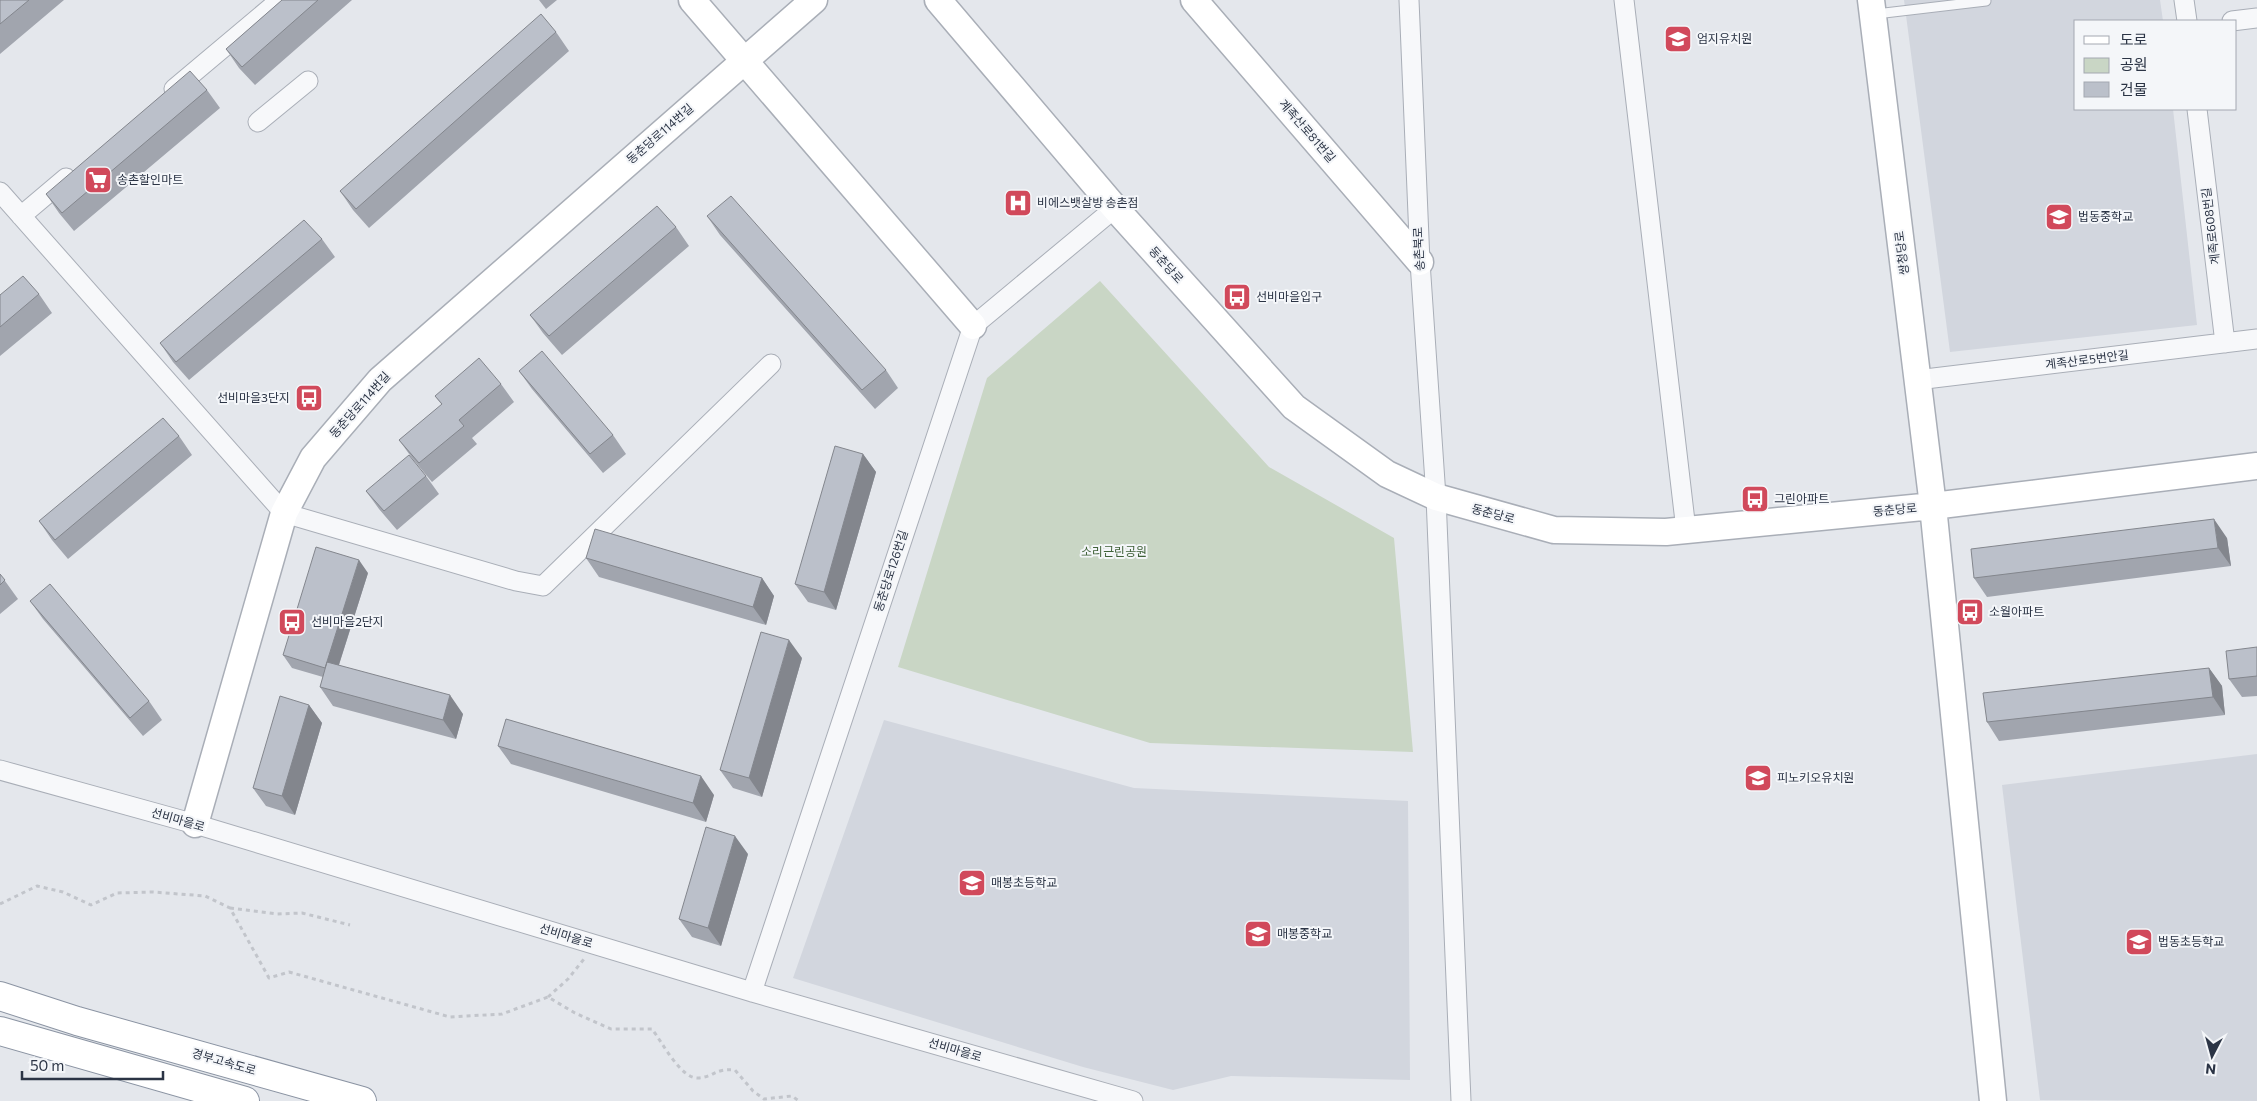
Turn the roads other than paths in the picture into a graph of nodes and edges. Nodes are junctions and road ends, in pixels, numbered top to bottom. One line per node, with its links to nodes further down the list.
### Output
1 (280, 0): 16 (street)
2 (692, 0): 14 (main road)
3 (814, 0): 14 (main road, 동춘당로114번길)
4 (938, 0): 21 (main road, 동춘당로)
5 (1194, 0): 23 (main road, 계족산로81번길)
6 (1409, 0): 23 (street, 송촌북로)
7 (1624, 0): 33 (street)
8 (2184, 0): 12 (street)
9 (1986, 1): 10 (lane)
10 (1872, 7): 28 (main road, 쌍청당로)
11 (2257, 18): 13 (street)
12 (2187, 20)
13 (2237, 20)
14 (744, 60): 24 (main road); 32 (main road, 동춘당로114번길)
15 (308, 81): 18 (street)
16 (163, 98)
17 (2197, 110): 26 (street, 계족로608번길)
18 (258, 122)
19 (81, 166): 22 (street)
20 (0, 192): 22 (street)
21 (1115, 208): 24 (street); 30 (main road, 동춘당로)
22 (21, 216): 32 (street)
23 (1420, 262): 30 (street, 송촌북로)
24 (973, 326): 36 (street, 동춘당로126번길)
25 (2257, 340): 26 (street, 계족산로5번안길)
26 (2225, 343): 28 (street, 계족산로5번안길)
27 (771, 364): 32 (street)
28 (1918, 380): 31 (main road, 쌍청당로)
29 (2257, 466): 31 (main road, 동춘당로)
30 (1436, 498): 33 (main road, 동춘당로); 42 (street, 송촌북로)
31 (1933, 506): 33 (main road, 동춘당로); 43 (main road, 쌍청당로)
32 (284, 513): 35 (main road, 동춘당로114번길)
33 (1686, 530)
34 (0, 770): 35 (street, 선비마을로)
35 (195, 824): 36 (street, 선비마을로)
36 (752, 992): 41 (street, 선비마을로)
37 (0, 996): 40 (highway, 경부고속도로)
38 (0, 1031): 39 (highway)
39 (245, 1101)
40 (362, 1101)
41 (1133, 1101)
42 (1461, 1101)
43 (1993, 1101)

